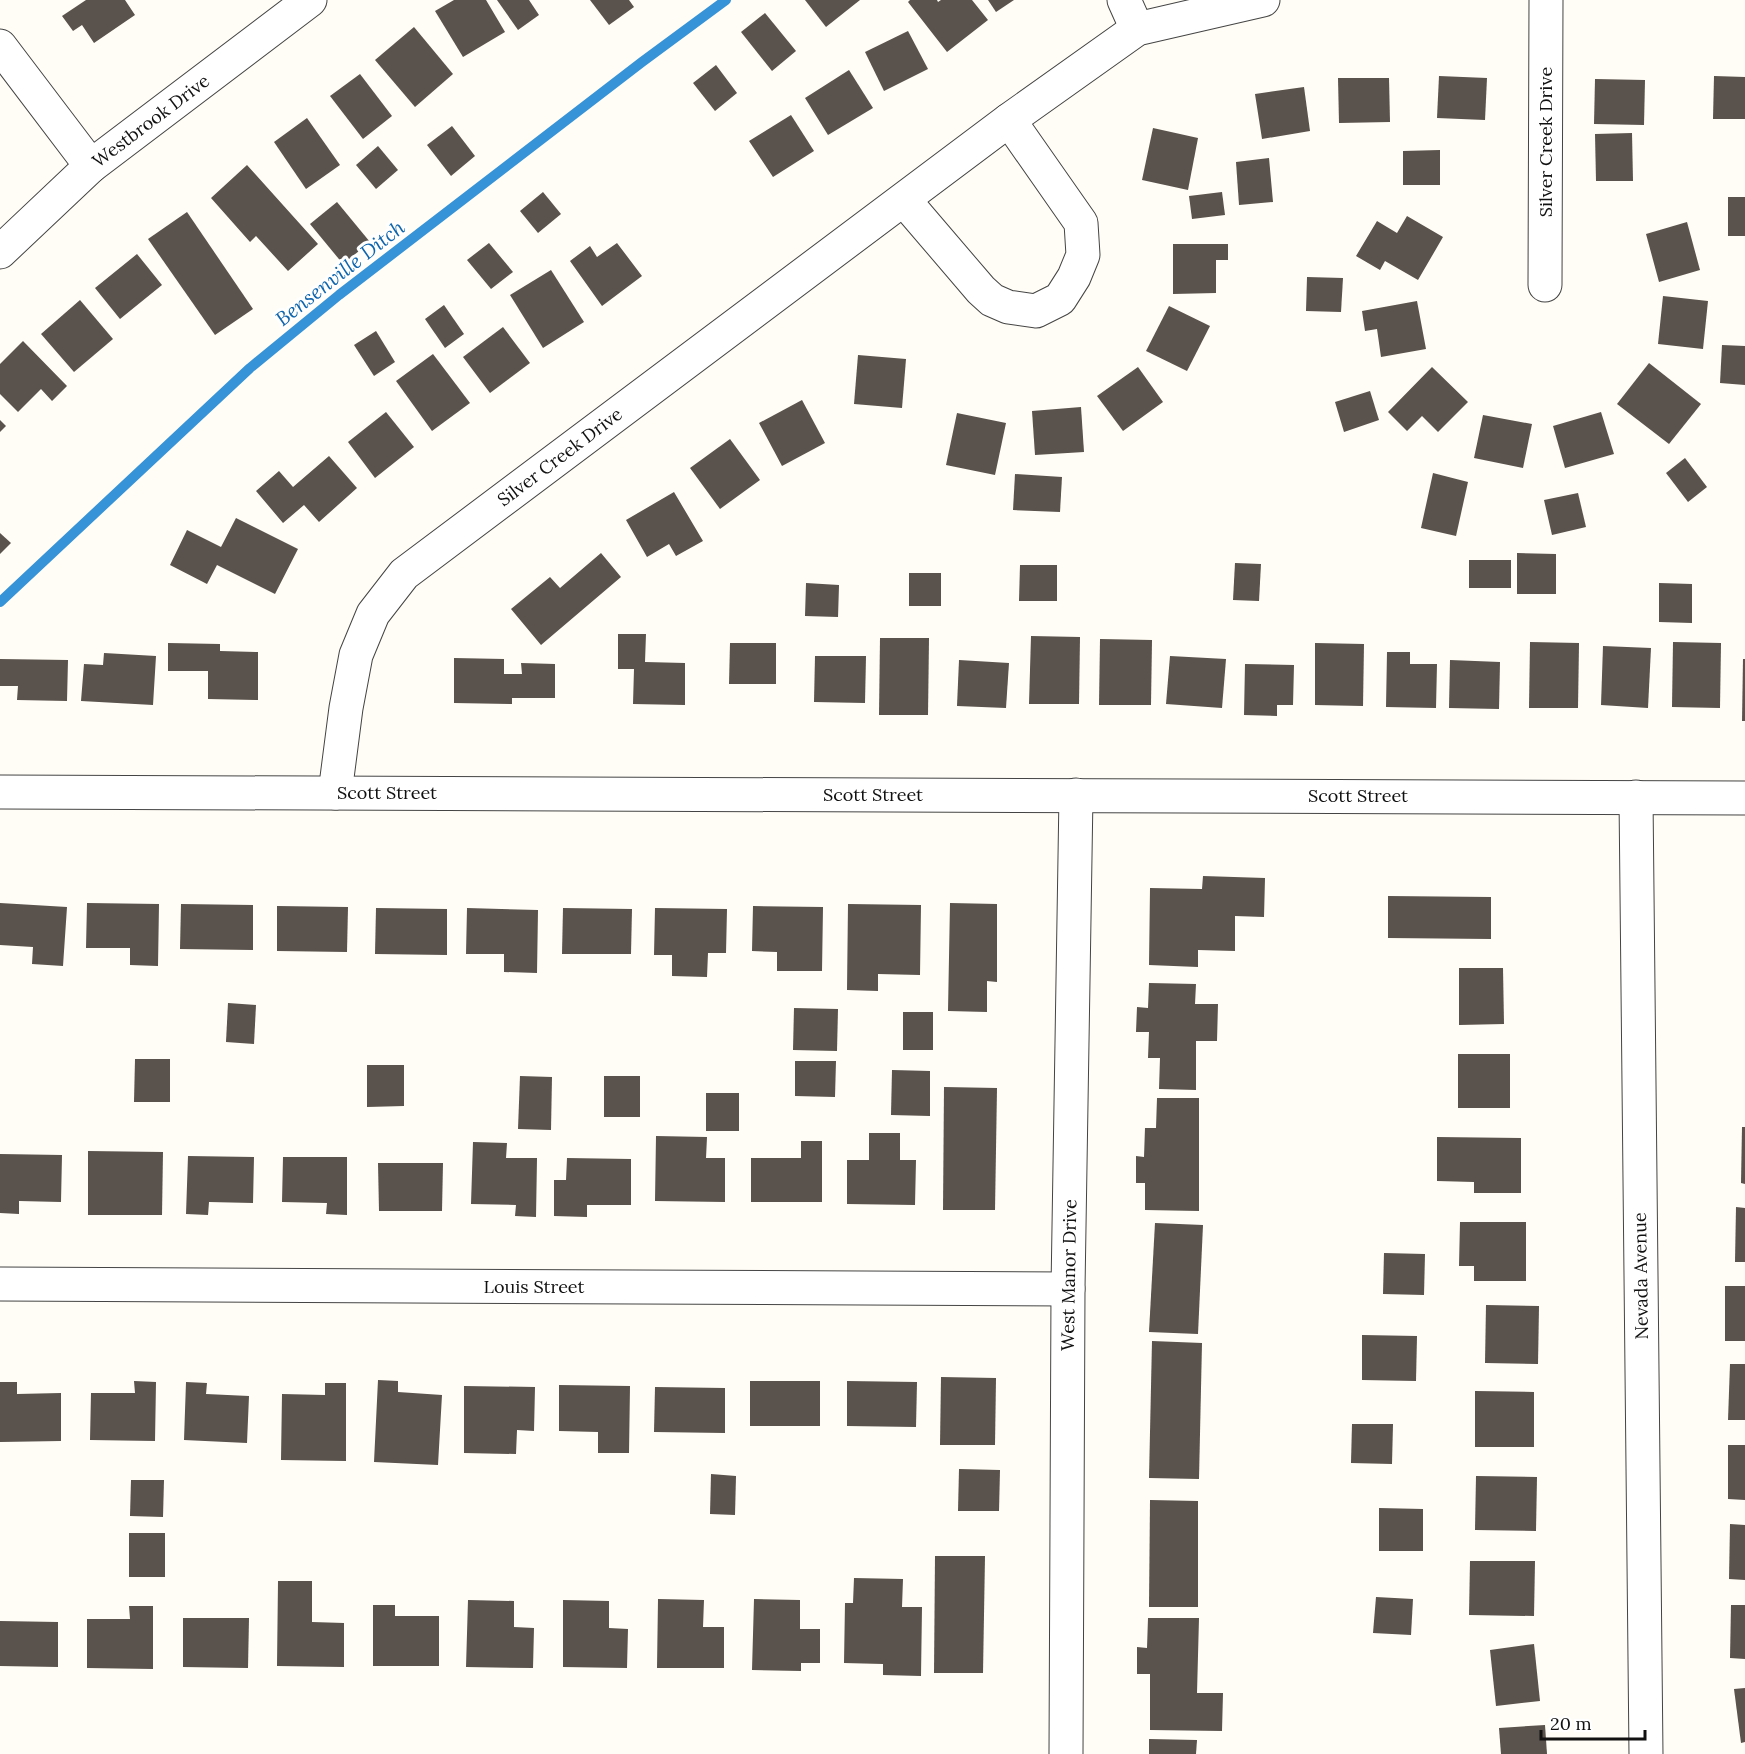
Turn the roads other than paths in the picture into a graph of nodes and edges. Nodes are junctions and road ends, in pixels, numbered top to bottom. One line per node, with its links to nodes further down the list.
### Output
1 (310, 0): 8 (street, Westbrook Drive)
2 (1124, 0): 5 (street)
3 (1263, 0): 5 (street, Silver Creek Drive)
4 (1546, 0): 11 (street, Silver Creek Drive)
5 (1137, 29): 7 (street, Silver Creek Drive)
6 (0, 46): 8 (street)
7 (1009, 120): 9 (street, Silver Creek Drive); 9 (street)
8 (91, 166): 10 (street, Westbrook Drive)
9 (904, 200): 13 (street, Silver Creek Drive)
10 (0, 252)
11 (1545, 285)
12 (0, 792): 13 (street, Scott Street)
13 (335, 793): 14 (street, Scott Street)
14 (1076, 795): 15 (street, Scott Street); 18 (street, West Manor Drive)
15 (1636, 797): 16 (street, Scott Street); 20 (street, Nevada Avenue)
16 (1745, 798)
17 (0, 1284): 18 (street, Louis Street)
18 (1068, 1289): 19 (street, West Manor Drive)
19 (1066, 1754)
20 (1646, 1754)

